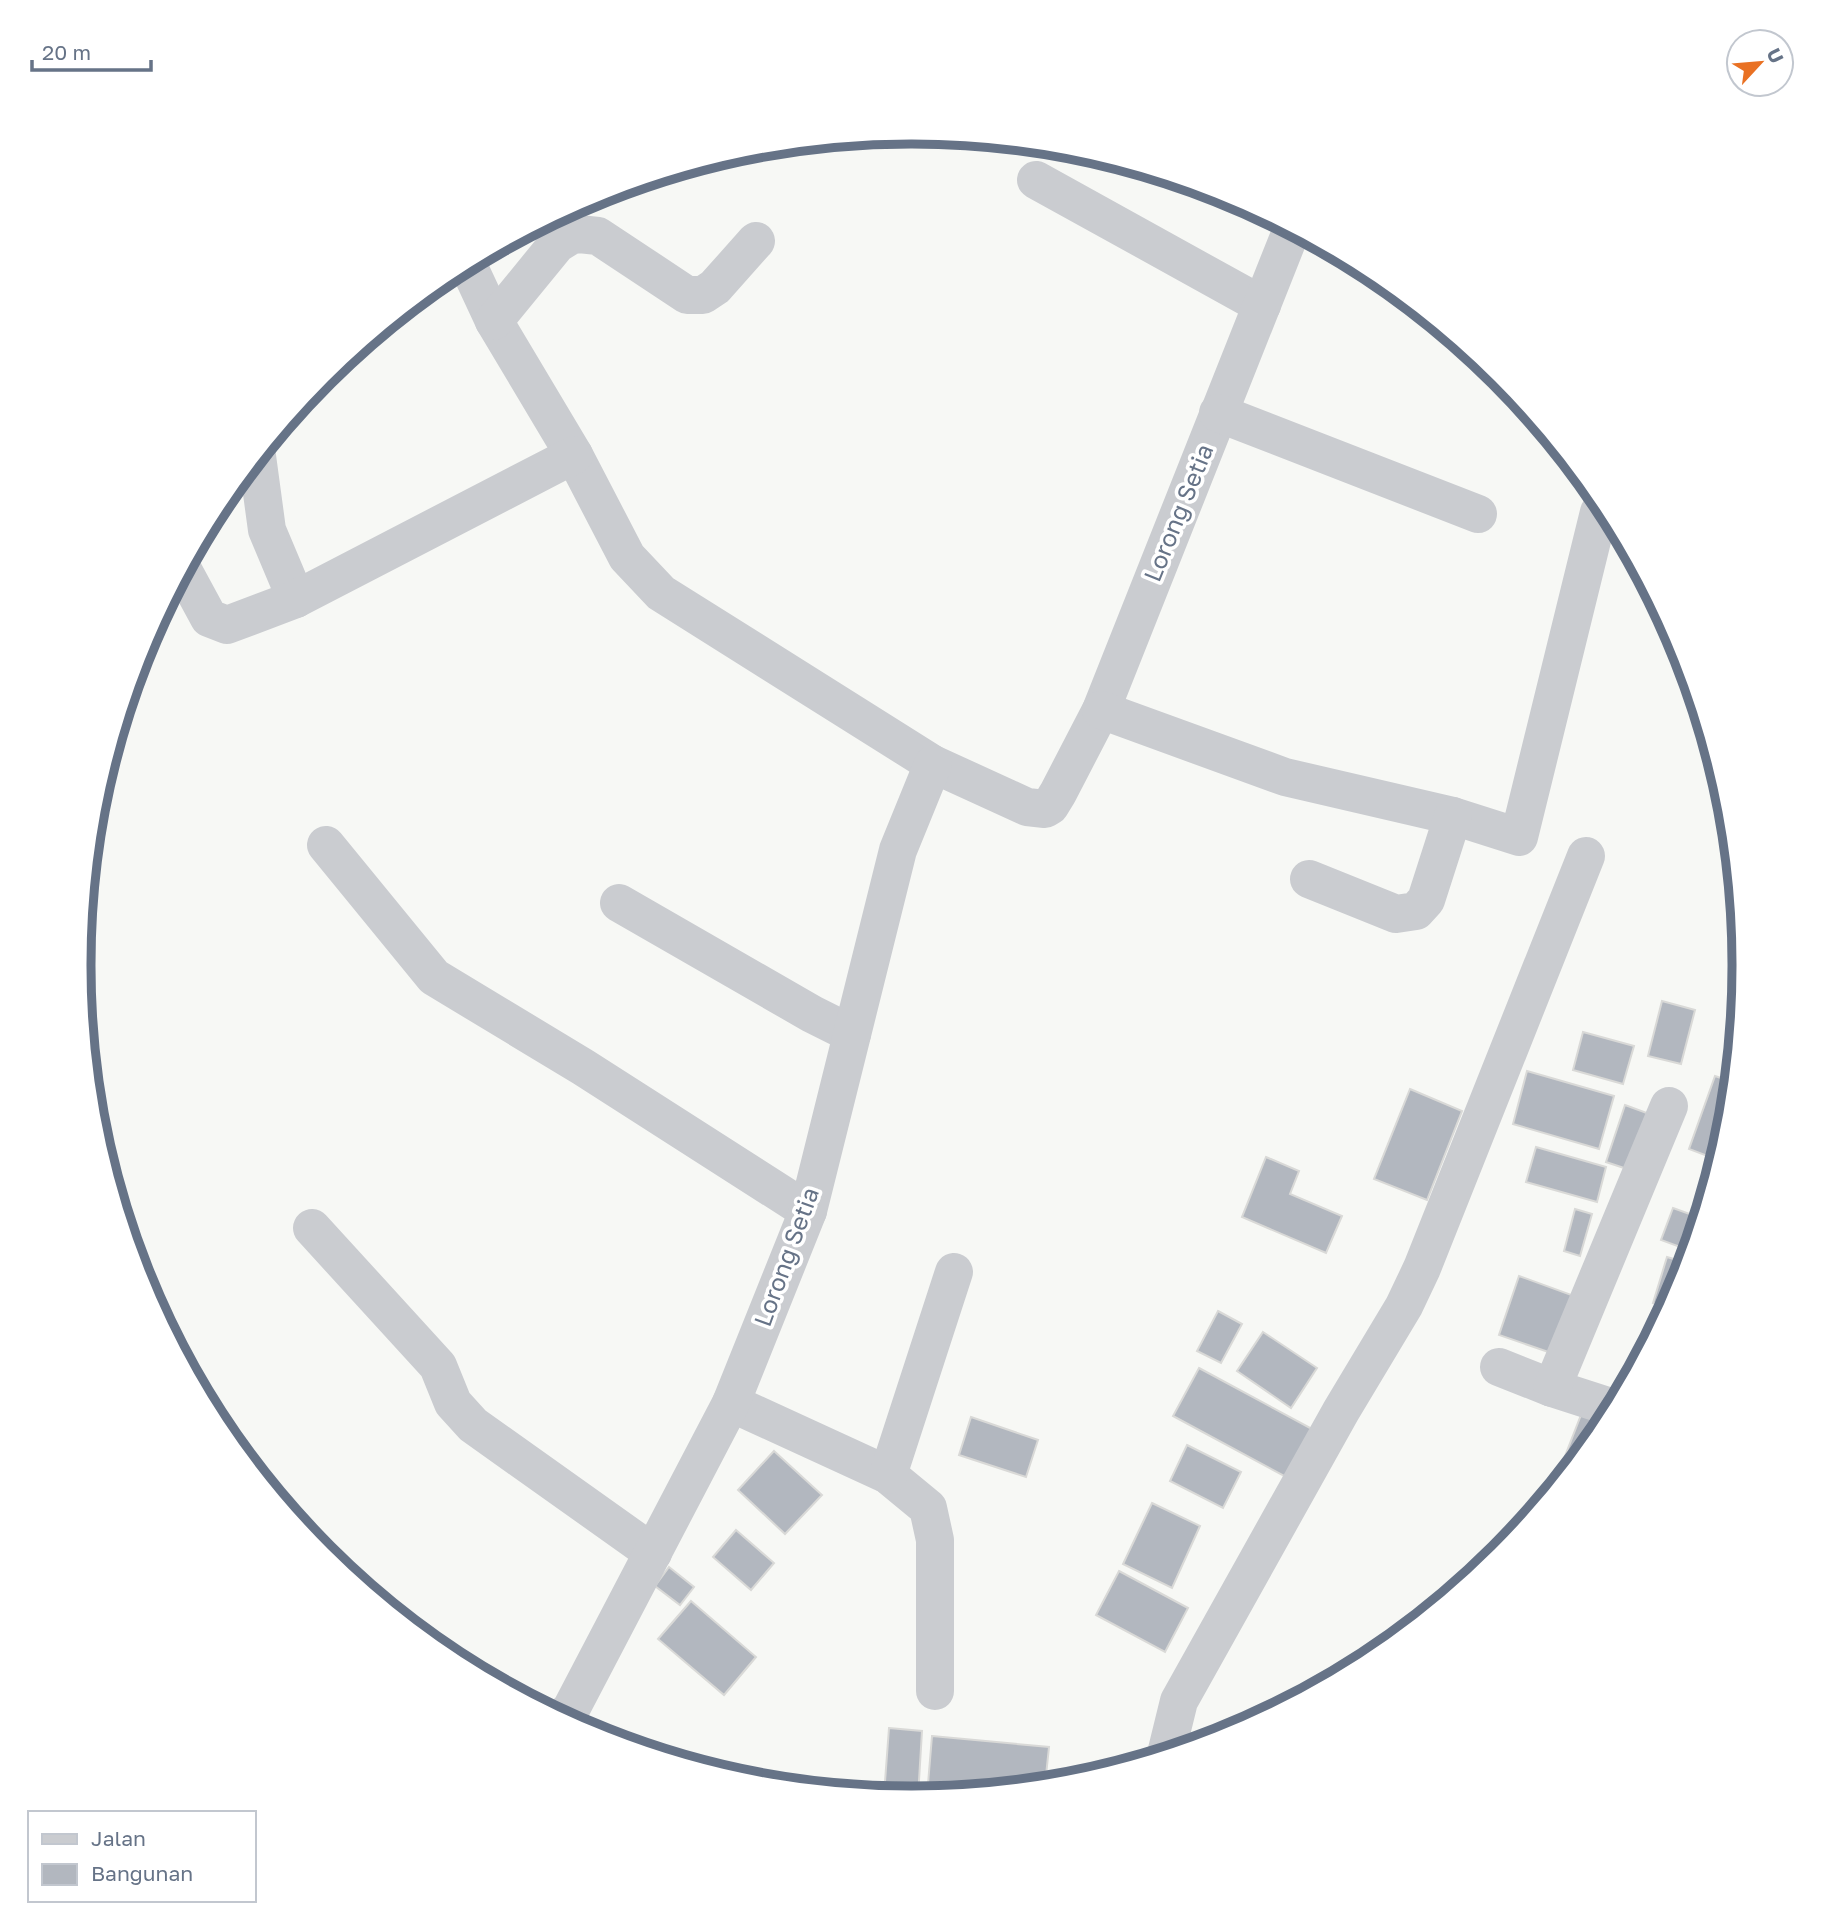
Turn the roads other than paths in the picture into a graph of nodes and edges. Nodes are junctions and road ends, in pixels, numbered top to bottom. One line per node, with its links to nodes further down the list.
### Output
1 (1036, 180): 5 (street)
2 (1289, 237): 5 (street, Lorong Setia)
3 (757, 241): 6 (street)
4 (472, 273): 6 (street)
5 (1262, 305): 7 (street, Lorong Setia)
6 (494, 321): 8 (street)
7 (1218, 413): 10 (street); 14 (street, Lorong Setia)
8 (574, 456): 13 (street); 15 (street)
9 (259, 469): 13 (street)
10 (1478, 514)
11 (1598, 516): 16 (street)
12 (188, 579): 13 (street)
13 (296, 599)
14 (1101, 709): 15 (street, Lorong Setia); 16 (street)
15 (933, 764): 21 (street, Lorong Setia)
16 (1453, 816): 19 (street)
17 (326, 845): 23 (street)
18 (1586, 856): 34 (street)
19 (1309, 879)
20 (619, 903): 21 (street)
21 (852, 1034): 23 (street, Lorong Setia)
22 (1670, 1106): 27 (street)
23 (808, 1211): 28 (street, Lorong Setia)
24 (312, 1228): 31 (street)
25 (954, 1272): 30 (street)
26 (1499, 1367): 27 (street)
27 (1552, 1388): 29 (street)
28 (731, 1404): 30 (street); 31 (street, Lorong Setia)
29 (1604, 1405)
30 (888, 1475): 32 (street)
31 (653, 1553): 33 (street, Lorong Setia)
32 (934, 1691)
33 (570, 1710)
34 (1168, 1744)

